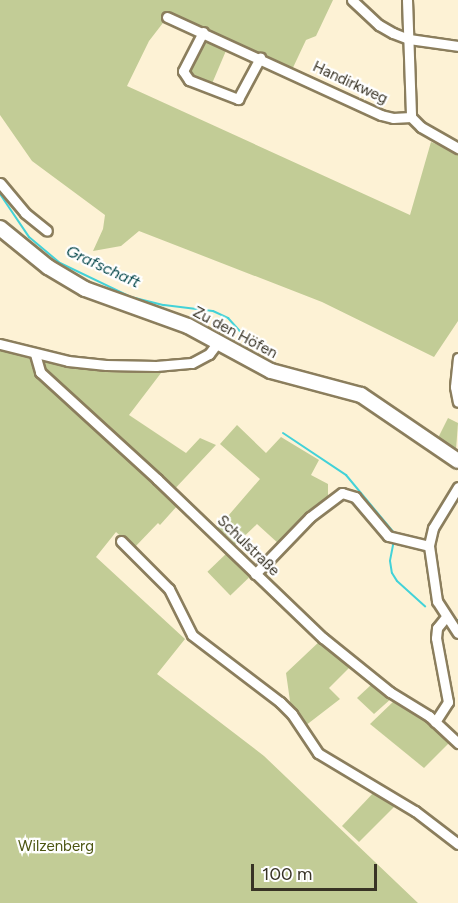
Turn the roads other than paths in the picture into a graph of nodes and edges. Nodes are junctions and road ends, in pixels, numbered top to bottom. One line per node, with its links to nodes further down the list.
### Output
1 (352, 0): 5 (street)
2 (407, 0): 5 (street)
3 (167, 17): 4 (street, Handirkweg)
4 (203, 32): 7 (street, Handirkweg); 7 (street)
5 (409, 39): 6 (street); 8 (street)
6 (458, 46)
7 (260, 58): 8 (street, Handirkweg)
8 (411, 117): 9 (street)
9 (458, 148)
10 (0, 183): 12 (street)
11 (0, 228): 13 (street, Zu den Höfen)
12 (46, 231)
13 (218, 342): 15 (street); 18 (street, Zu den Höfen)
14 (0, 344): 15 (street)
15 (35, 354): 22 (street, Schulstraße)
16 (458, 358): 17 (street)
17 (458, 402)
18 (458, 461)
19 (458, 487): 21 (street)
20 (121, 541): 27 (street)
21 (429, 546): 22 (street); 23 (street)
22 (255, 574): 25 (street, Schulstraße)
23 (446, 617): 24 (street); 25 (street)
24 (458, 633)
25 (435, 722): 26 (street, Schulstraße)
26 (458, 743)
27 (458, 844)

